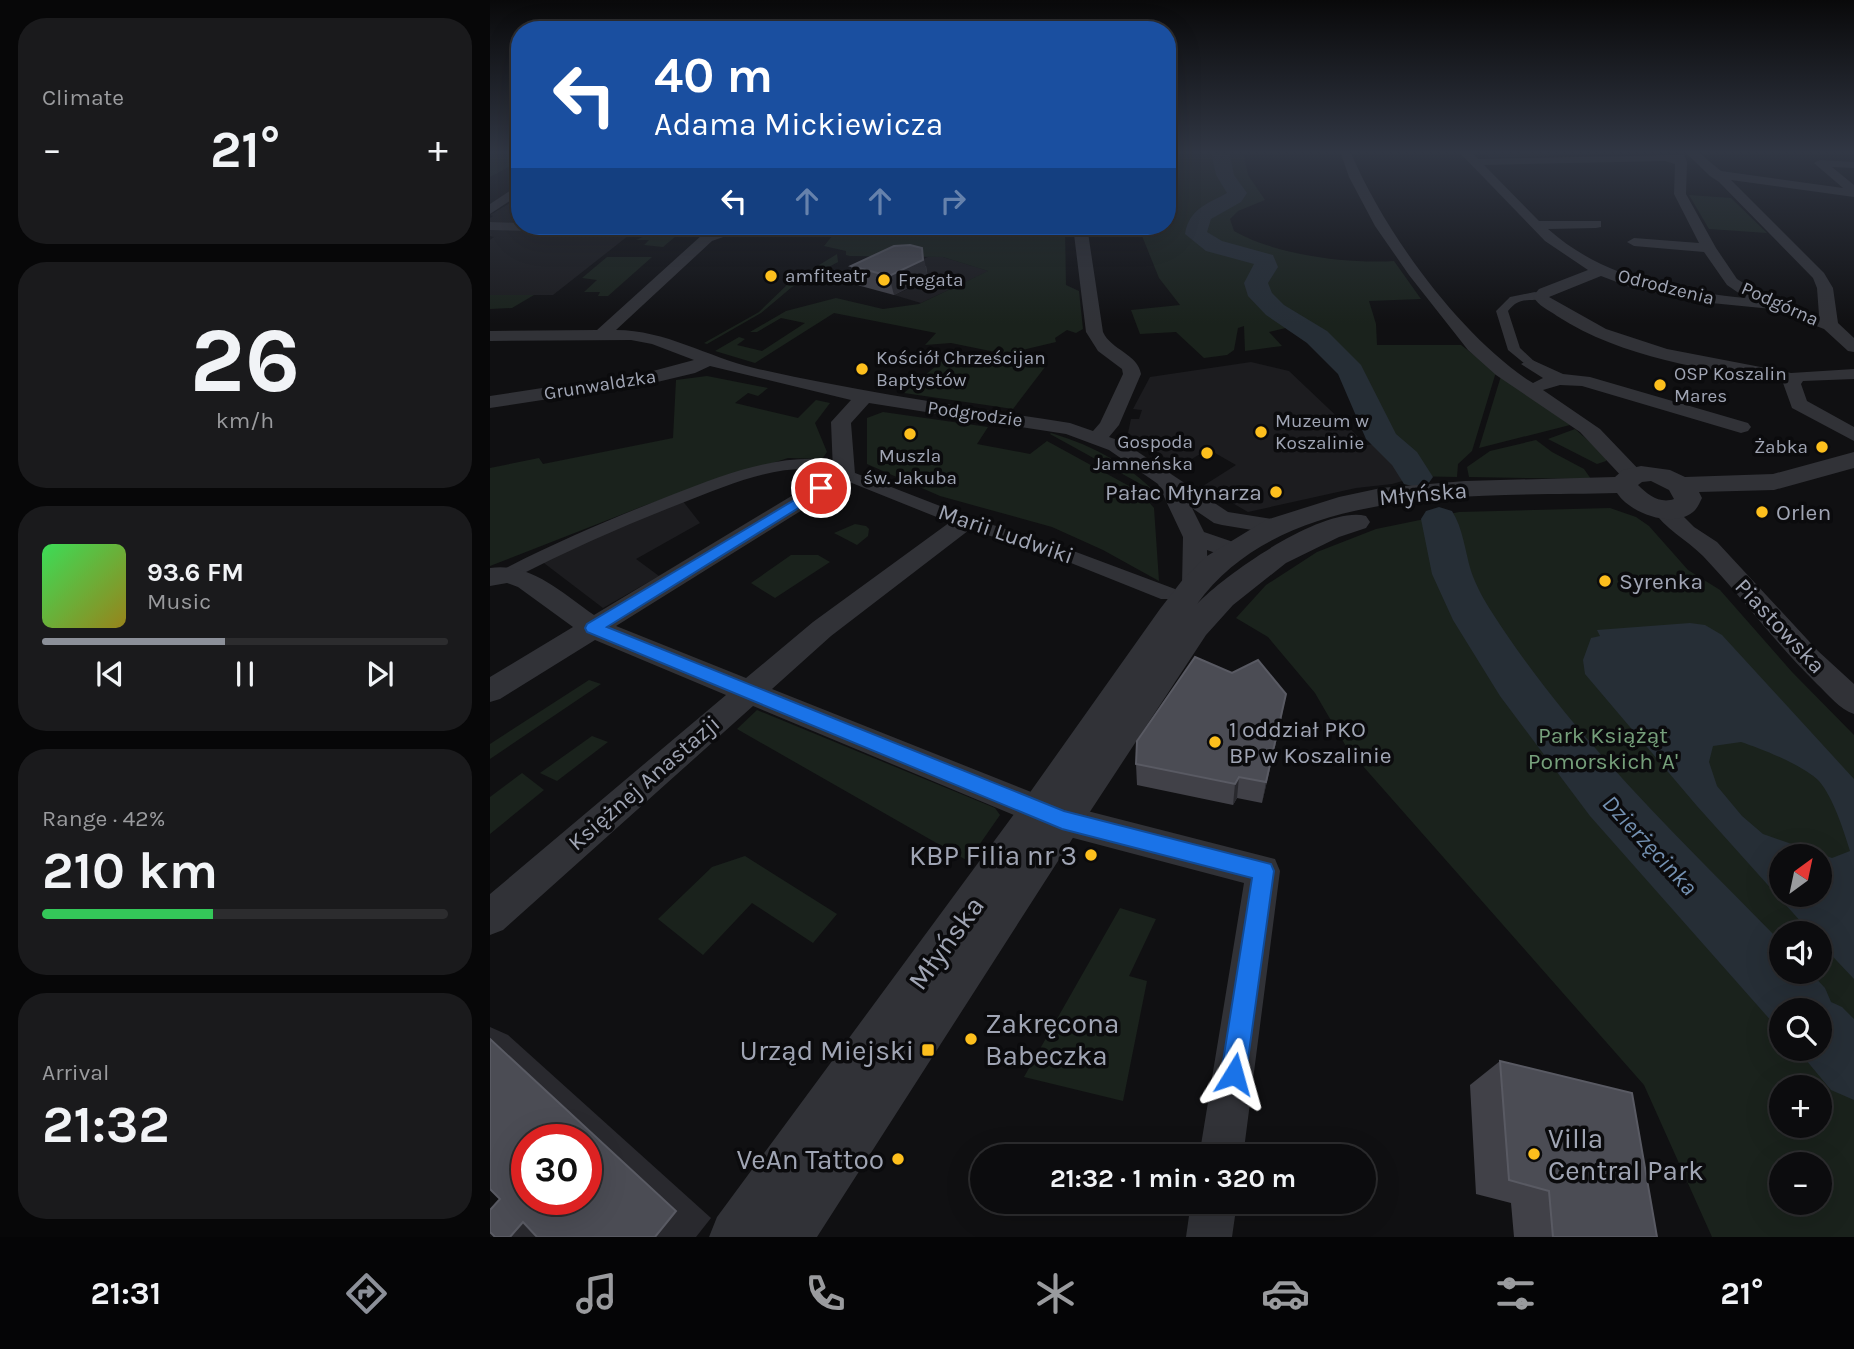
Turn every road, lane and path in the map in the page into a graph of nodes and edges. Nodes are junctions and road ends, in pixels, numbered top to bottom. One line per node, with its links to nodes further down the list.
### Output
1 (1372, 209): 19 (street)
2 (1522, 209): 6 (street, Odrodzenia)
3 (1688, 209): 12 (street, Podgórna)
4 (1752, 209): 16 (street, Podgórna)
5 (1596, 224): 6 (street)
6 (1538, 225): 13 (street, Odrodzenia)
7 (490, 226): 8 (street)
8 (511, 226)
9 (717, 235): 17 (street)
10 (1081, 235): 30 (street)
11 (1634, 242): 12 (street)
12 (1709, 247): 15 (street, Podgórna)
13 (1602, 270): 14 (street, Odrodzenia); 15 (street, Odrodzenia)
14 (1541, 296): 22 (street); 24 (street)
15 (1772, 304): 16 (street, Podgórna)
16 (1829, 325): 20 (street, Podgórna)
17 (603, 333): 18 (street, Podgrodzie); 21 (street, Podgrodzie)
18 (490, 336)
19 (1467, 336): 25 (street); 34 (street)
20 (1854, 347)
21 (701, 358): 26 (street, Podgrodzie); 27 (street, Grunwaldzka)
22 (1530, 364): 25 (street)
23 (1854, 374): 24 (street)
24 (1794, 379): 29 (street)
25 (1550, 382): 28 (street); 34 (street)
26 (864, 397): 30 (street, Podgrodzie); 32 (street)
27 (490, 402)
28 (1741, 426)
29 (1854, 435)
30 (1098, 437): 33 (street, Podgrodzie)
31 (1854, 460): 36 (street)
32 (844, 474): 37 (street, Marii Ludwiki); 41 (street, Marii Ludwiki); 43 (street)
33 (1165, 479): 38 (street, Podgrodzie); 39 (street)
34 (1637, 483): 35 (street, Młyńska); 36 (street)
35 (1415, 499): 38 (street, Młyńska); 40 (street, Młyńska)
36 (1678, 500): 46 (street, Piastowska)
37 (965, 522): 42 (street, Marii Ludwiki); 45 (street, Księżnej Anastazji)
38 (1227, 535): 39 (street); 40 (street); 42 (street, Młyńska)
39 (1195, 537): 42 (street)
40 (1276, 556): 42 (street, Młyńska)
41 (499, 576): 43 (street)
42 (1195, 592): 47 (street, Młyńska)
43 (593, 628): 44 (street); 45 (street)
44 (490, 691)
45 (750, 691): 47 (street); 48 (street, Księżnej Anastazji)
46 (1854, 702)
47 (1051, 816): 49 (street); 51 (street, Młyńska); 52 (street, Młyńska)
48 (490, 916)
49 (1223, 1144)
50 (1212, 1214): 53 (street)
51 (737, 1237)
52 (785, 1237)
53 (1209, 1237)

